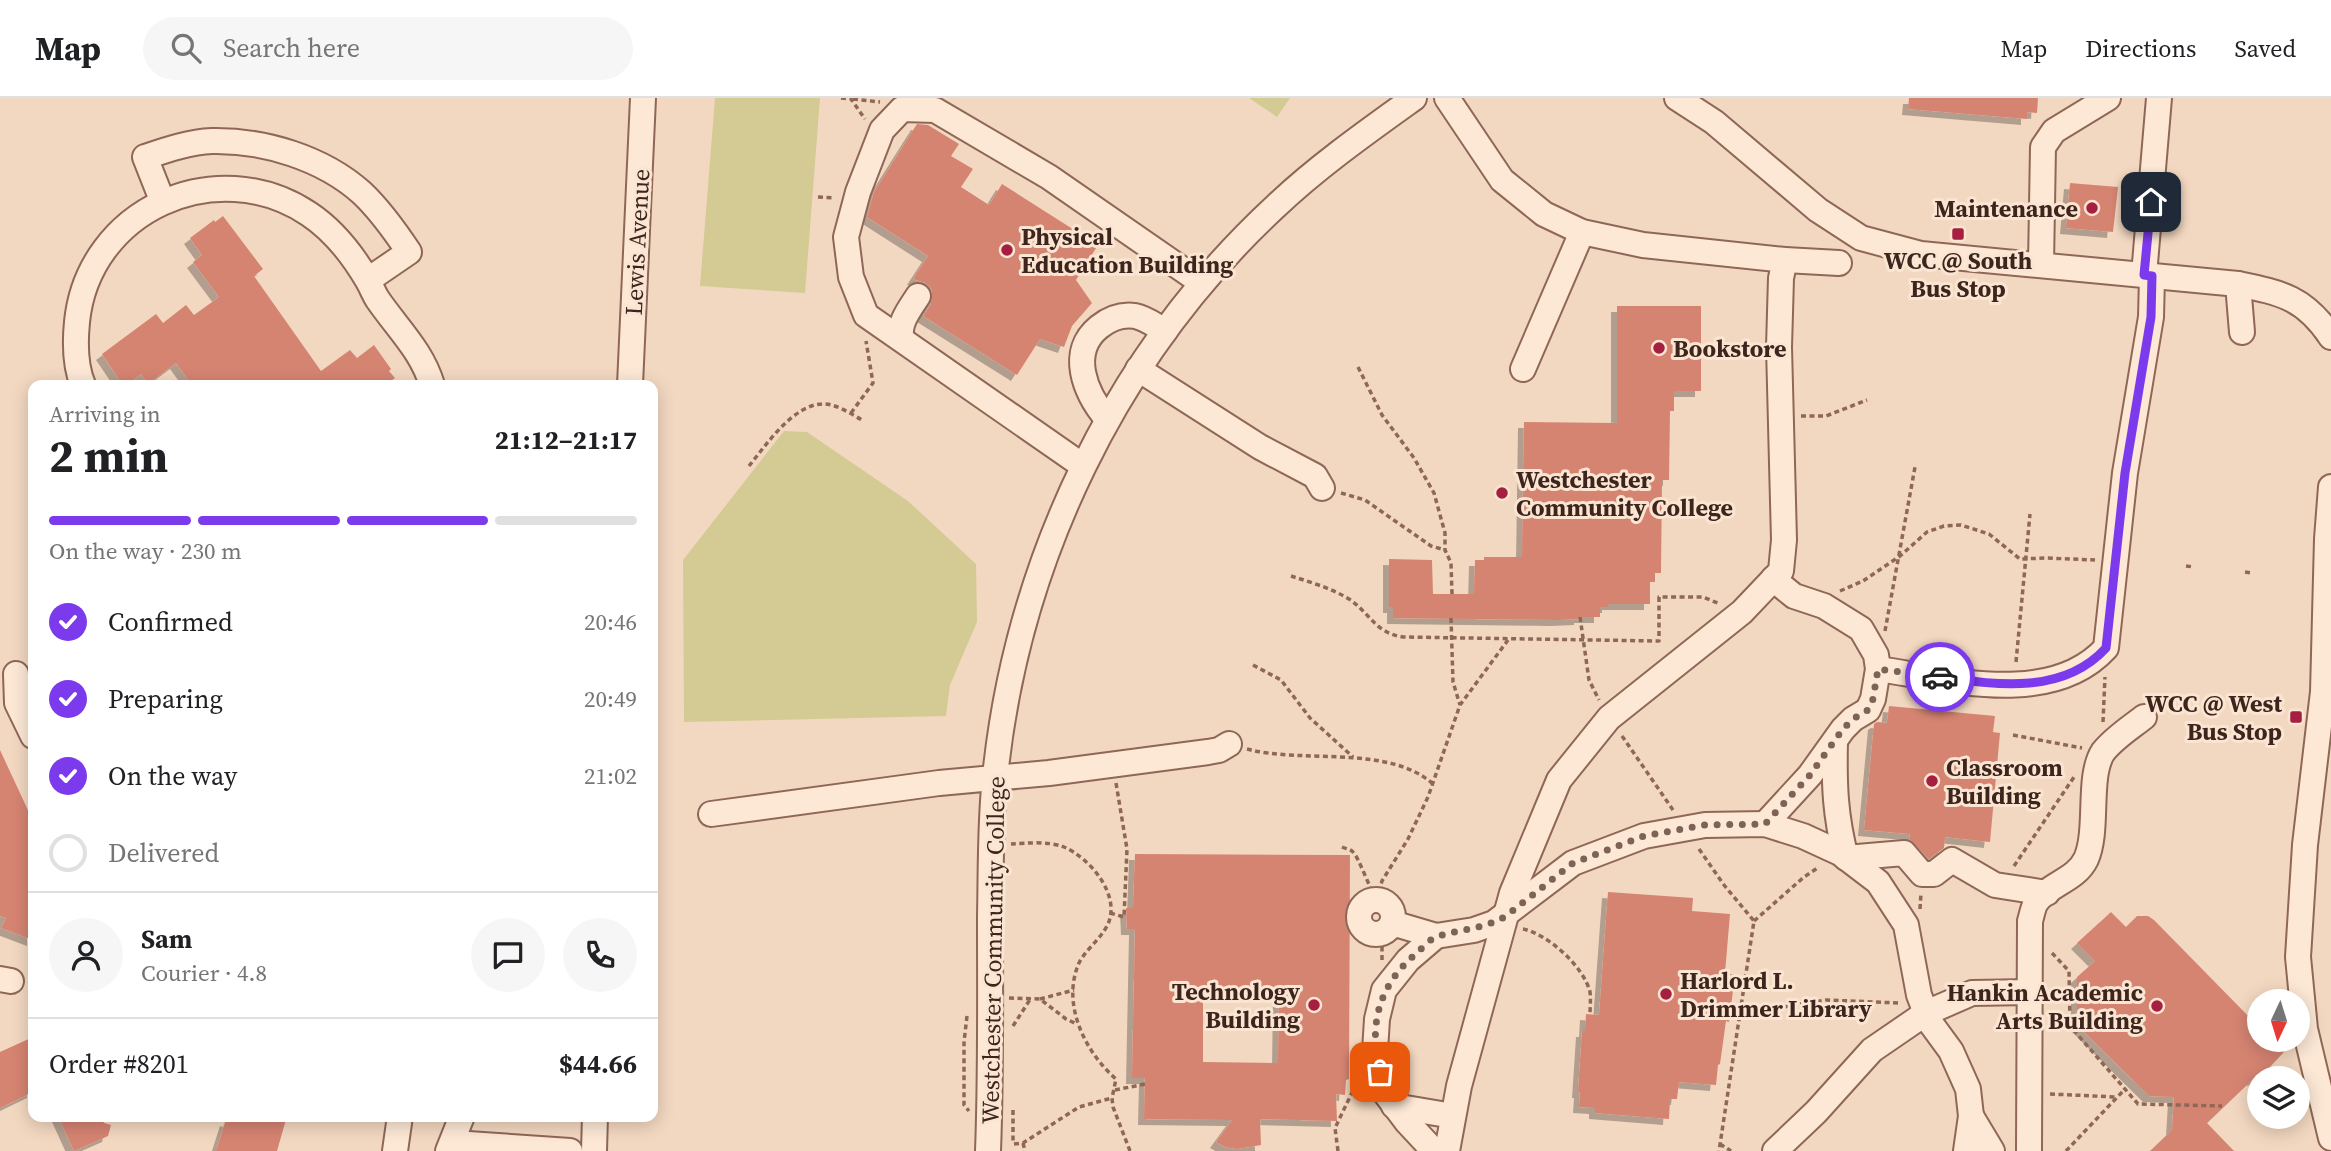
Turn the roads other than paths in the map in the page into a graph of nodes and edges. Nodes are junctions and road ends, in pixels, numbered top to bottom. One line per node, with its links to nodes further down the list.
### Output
1 (643, 98): 25 (street, Lewis Avenue)
2 (1413, 98): 14 (street, Westchester Community College)
3 (1447, 98): 8 (street)
4 (1677, 98): 11 (street)
5 (2108, 98): 11 (street)
6 (2159, 98): 12 (street)
7 (162, 201): 13 (street); 13 (street); 23 (street)
8 (1582, 232): 9 (street); 22 (street)
9 (1785, 260): 10 (street); 30 (street)
10 (1839, 263)
11 (2041, 265): 12 (street)
12 (2148, 275): 15 (street); 31 (street)
13 (368, 280): 24 (street)
14 (1202, 284): 17 (street, Westchester Community College); 20 (street)
15 (2238, 284): 18 (street); 19 (street)
16 (918, 296): 20 (street)
17 (1165, 331): 21 (street, Westchester Community College); 26 (street)
18 (2242, 332)
19 (2331, 337)
20 (901, 338): 27 (street)
21 (1138, 369): 26 (street, Westchester Community College); 29 (street)
22 (1523, 369)
23 (82, 380)
24 (431, 380)
25 (630, 380)
26 (1107, 419): 27 (street, Westchester Community College)
27 (1083, 466): 37 (street, Westchester Community College)
28 (2331, 487): 55 (street)
29 (1322, 488)
30 (1773, 579): 31 (street); 44 (street)
31 (1877, 662): 35 (street)
32 (16, 674): 34 (street)
33 (2144, 717): 42 (street)
34 (28, 726)
35 (1835, 741): 39 (street); 40 (street)
36 (1229, 744): 37 (street)
37 (995, 778): 38 (street); 56 (street, Westchester Community College)
38 (710, 814)
39 (1765, 824): 40 (street); 44 (street)
40 (1843, 855): 41 (street); 48 (street)
41 (1995, 885): 42 (street); 45 (street)
42 (2047, 893): 45 (street)
43 (1377, 900): 46 (street)
44 (1505, 921): 46 (street); 50 (street)
45 (2031, 932): 47 (street)
46 (1436, 936): 49 (street)
47 (2031, 992): 48 (street); 66 (street)
48 (1924, 1008): 51 (street); 63 (street)
49 (1394, 1106): 50 (street); 61 (street)
50 (1454, 1116): 62 (street)
51 (1971, 1116): 64 (street); 65 (street)
52 (399, 1122): 58 (street)
53 (460, 1122): 57 (street)
54 (595, 1122): 60 (street)
55 (2331, 1138)
56 (1003, 1146)
57 (450, 1147): 59 (street)
58 (395, 1151)
59 (570, 1151)
60 (594, 1151)
61 (1434, 1151)
62 (1447, 1151)
63 (1775, 1151)
64 (1966, 1151)
65 (1992, 1151)
66 (2029, 1151)

